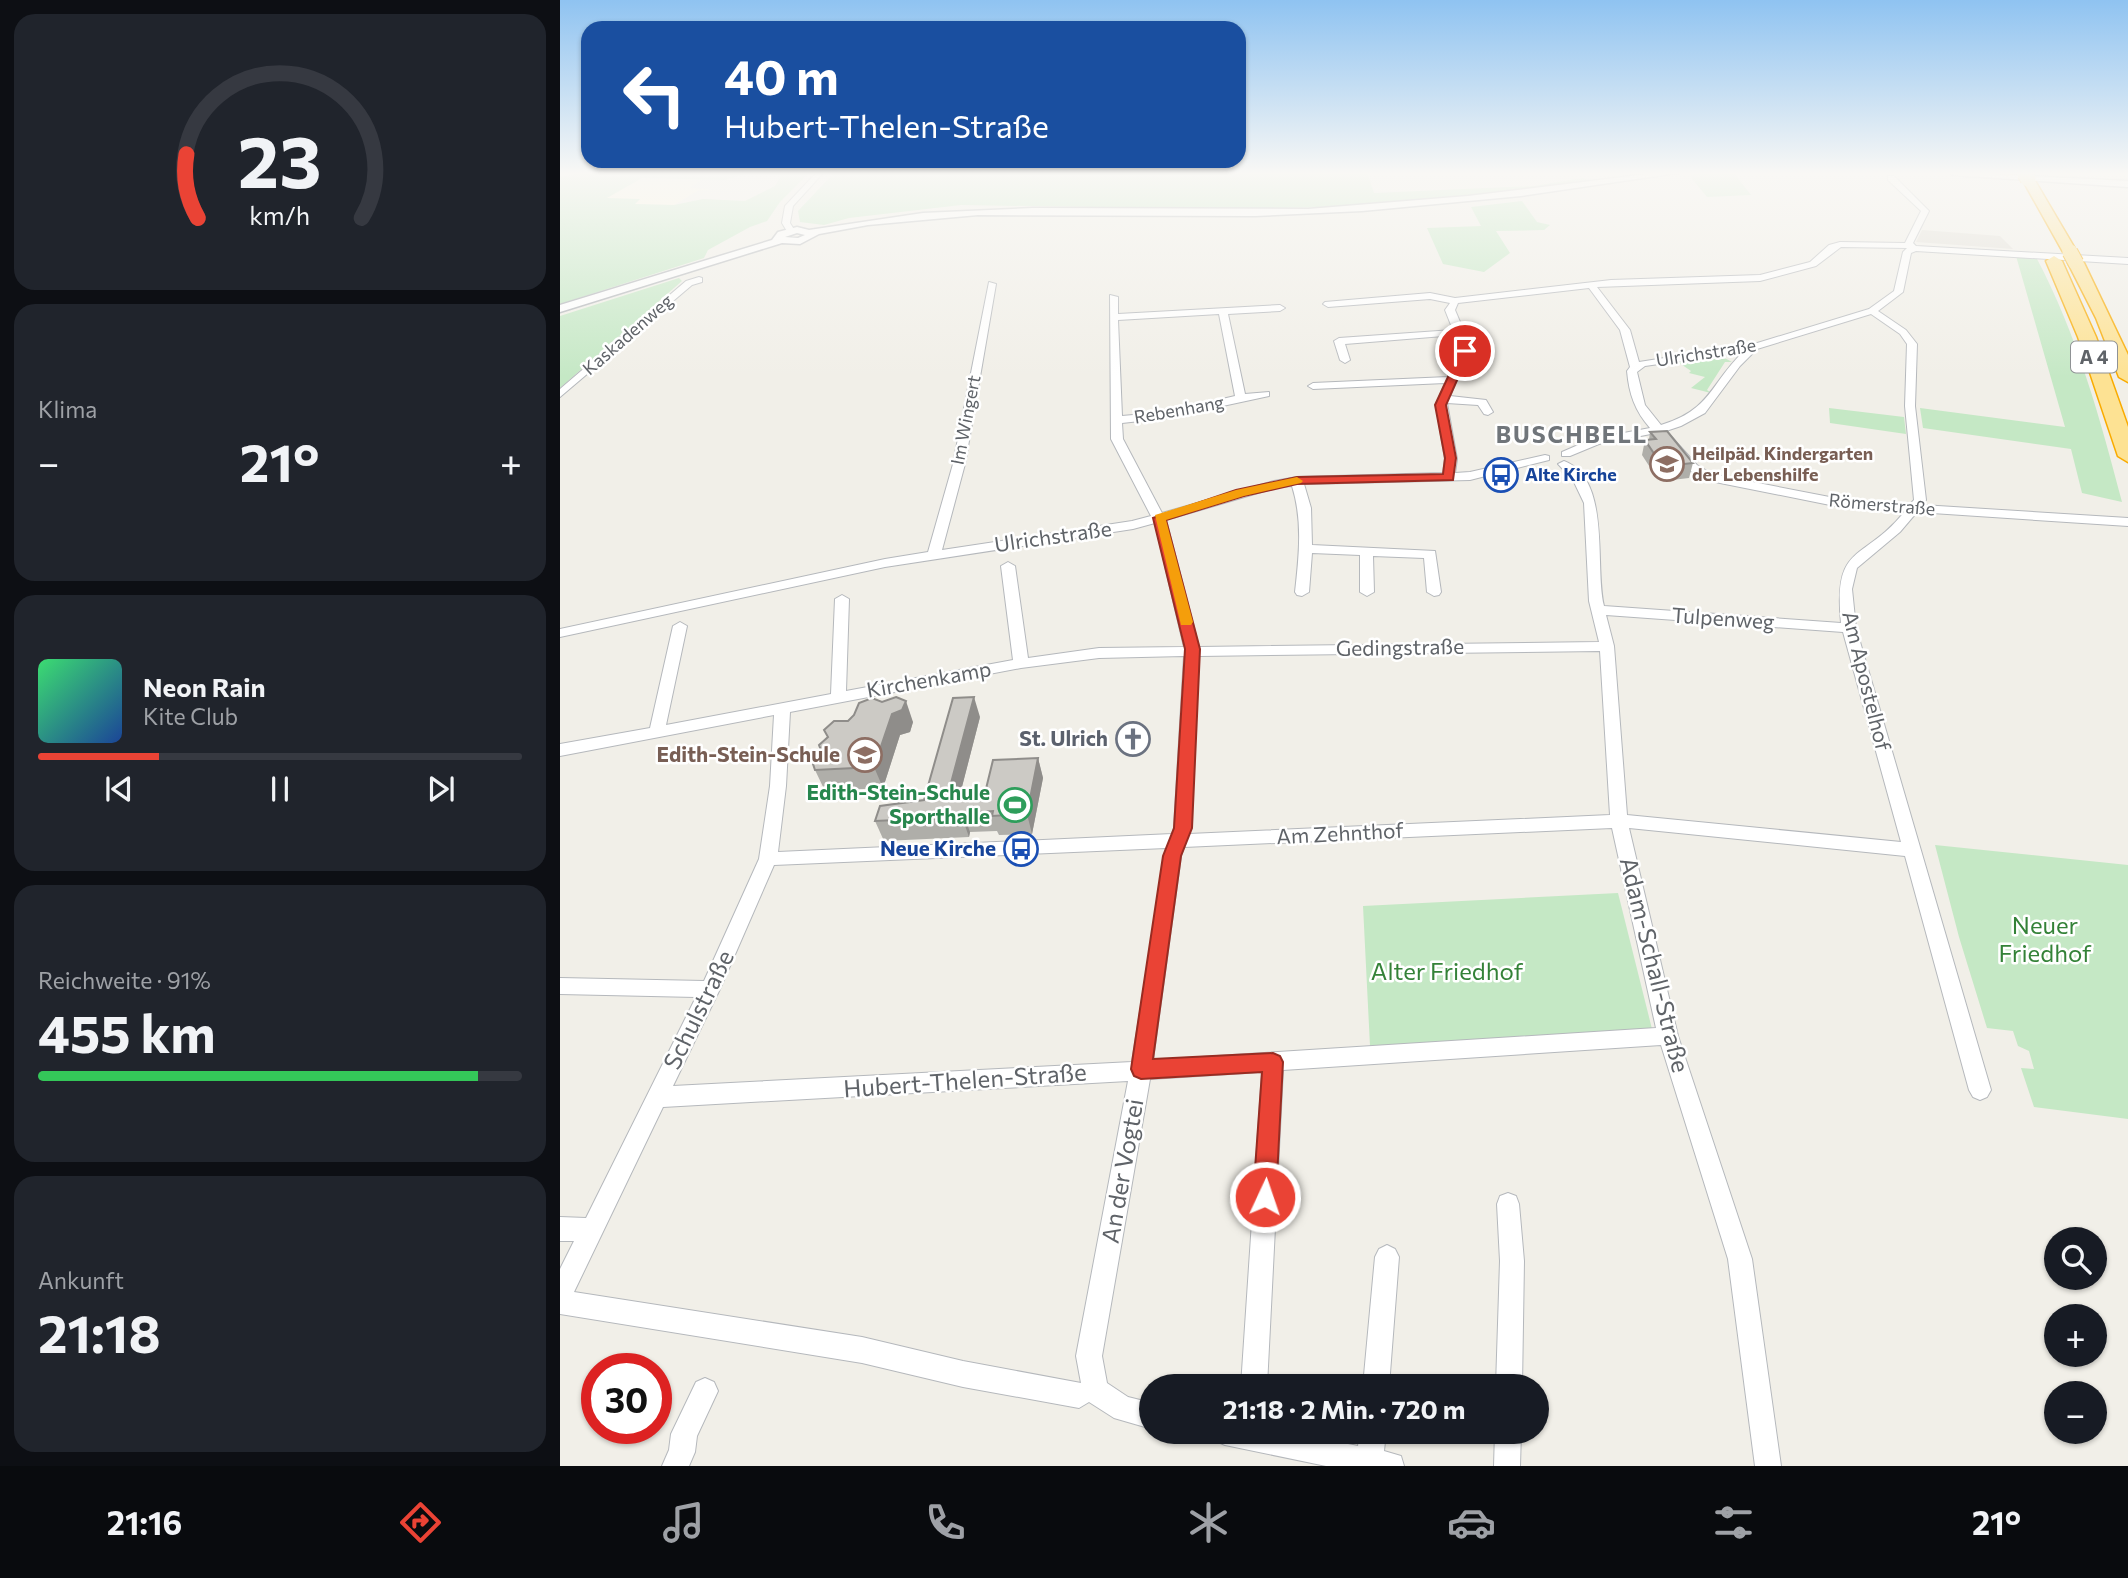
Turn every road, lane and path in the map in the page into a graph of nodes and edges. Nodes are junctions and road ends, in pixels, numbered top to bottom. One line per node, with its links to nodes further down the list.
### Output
1 (804, 240): 4 (street)
2 (1914, 240): 5 (street)
3 (2053, 240): 6 (highway, A 4)
4 (778, 241): 15 (street)
5 (1912, 247): 7 (street); 10 (street); 16 (street, Ulrichstraße)
6 (2058, 253): 27 (highway, A 4); 37 (highway, A 4)
7 (2128, 261)
8 (699, 280): 30 (street, Kaskadenweg)
9 (992, 284): 46 (street, Im Wingert)
10 (1591, 285): 12 (street); 26 (street)
11 (1113, 297): 18 (street, An der Vogtei)
12 (1455, 302): 13 (street); 19 (street)
13 (1328, 304)
14 (1279, 308): 17 (street)
15 (560, 309)
16 (1872, 311): 20 (street, Ulrichstraße); 41 (street)
17 (1223, 312): 18 (street); 32 (street, Rebenhang)
18 (1114, 317): 35 (street, An der Vogtei)
19 (1460, 332): 21 (street); 24 (street)
20 (1755, 347): 23 (street, Ulrichstraße); 25 (street)
21 (1465, 351): 22 (street); 28 (street)
22 (1484, 352)
23 (1720, 353): 25 (street); 26 (street, Ulrichstraße)
24 (1345, 360)
25 (1739, 360): 36 (street)
26 (1635, 367): 36 (street, Ulrichstraße)
27 (2128, 377)
28 (1451, 380): 29 (street); 33 (street)
29 (1313, 386)
30 (560, 394)
31 (1265, 394): 32 (street, Rebenhang)
32 (1241, 398): 35 (street, Rebenhang)
33 (1443, 399): 34 (street); 39 (street)
34 (1488, 412)
35 (1116, 420): 42 (street, An der Vogtei)
36 (1657, 431): 38 (street); 41 (street, Römerstraße)
37 (2128, 456)
38 (1565, 459): 39 (street, Ulrichstraße); 52 (street, Adam-Schall-Straße)
39 (1448, 477): 40 (street, Ulrichstraße)
40 (1297, 481): 42 (street, Ulrichstraße); 44 (street)
41 (1913, 508): 43 (street, Römerstraße); 54 (street, Am Apostelhof)
42 (1159, 518): 46 (street, Ulrichstraße); 57 (street, An der Vogtei)
43 (2128, 522)
44 (1306, 549): 45 (street); 48 (street)
45 (1366, 551): 49 (street); 50 (street)
46 (934, 555): 55 (street, Ulrichstraße)
47 (1008, 566): 58 (street, Kirchenkamp)
48 (1302, 592)
49 (1367, 592)
50 (1434, 592)
51 (842, 598): 59 (street, Kirchenkamp)
52 (1598, 610): 54 (street, Tulpenweg); 56 (street, Adam-Schall-Straße)
53 (680, 626): 61 (street)
54 (1849, 628): 65 (street, Am Apostelhof)
55 (560, 633)
56 (1607, 646): 57 (street, Gedingstraße); 63 (street, Adam-Schall-Straße)
57 (1192, 649): 58 (street, Kirchenkamp); 64 (street, An der Vogtei)
58 (1021, 663): 59 (street, Kirchenkamp)
59 (838, 697): 60 (street, Kirchenkamp)
60 (782, 708): 61 (street, Kirchenkamp); 66 (street, Schulstraße)
61 (657, 730): 62 (street, Kirchenkamp)
62 (560, 750)
63 (1619, 821): 64 (street, Am Zehnthof); 65 (street, Am Zehnthof); 69 (street, Adam-Schall-Straße)
64 (1176, 842): 66 (street, Am Zehnthof); 71 (street, An der Vogtei)
65 (1911, 850): 72 (street, Am Apostelhof)
66 (768, 859): 68 (street, Schulstraße)
67 (560, 986): 68 (street)
68 (710, 989): 73 (street, Schulstraße)
69 (1668, 1036): 70 (street, Hubert-Thelen-Straße); 92 (street, Adam-Schall-Straße)
70 (1273, 1062): 71 (street, Hubert-Thelen-Straße); 80 (street)
71 (1141, 1069): 73 (street, Hubert-Thelen-Straße); 85 (street, An der Vogtei)
72 (1980, 1090)
73 (657, 1097): 76 (street, Schulstraße)
74 (1508, 1204): 82 (street)
75 (560, 1230): 76 (street)
76 (591, 1230): 78 (street, Schulstraße)
77 (1387, 1257): 81 (street)
78 (560, 1295)
79 (560, 1302): 84 (street)
80 (1255, 1374)
81 (1377, 1374)
82 (1509, 1374)
83 (705, 1391): 90 (street)
84 (1079, 1395)
85 (1139, 1413)
86 (1291, 1444): 89 (street)
87 (1376, 1444): 89 (street)
88 (1508, 1444): 91 (street)
89 (1381, 1464)
90 (675, 1466)
91 (1507, 1466)
92 (1768, 1466)

